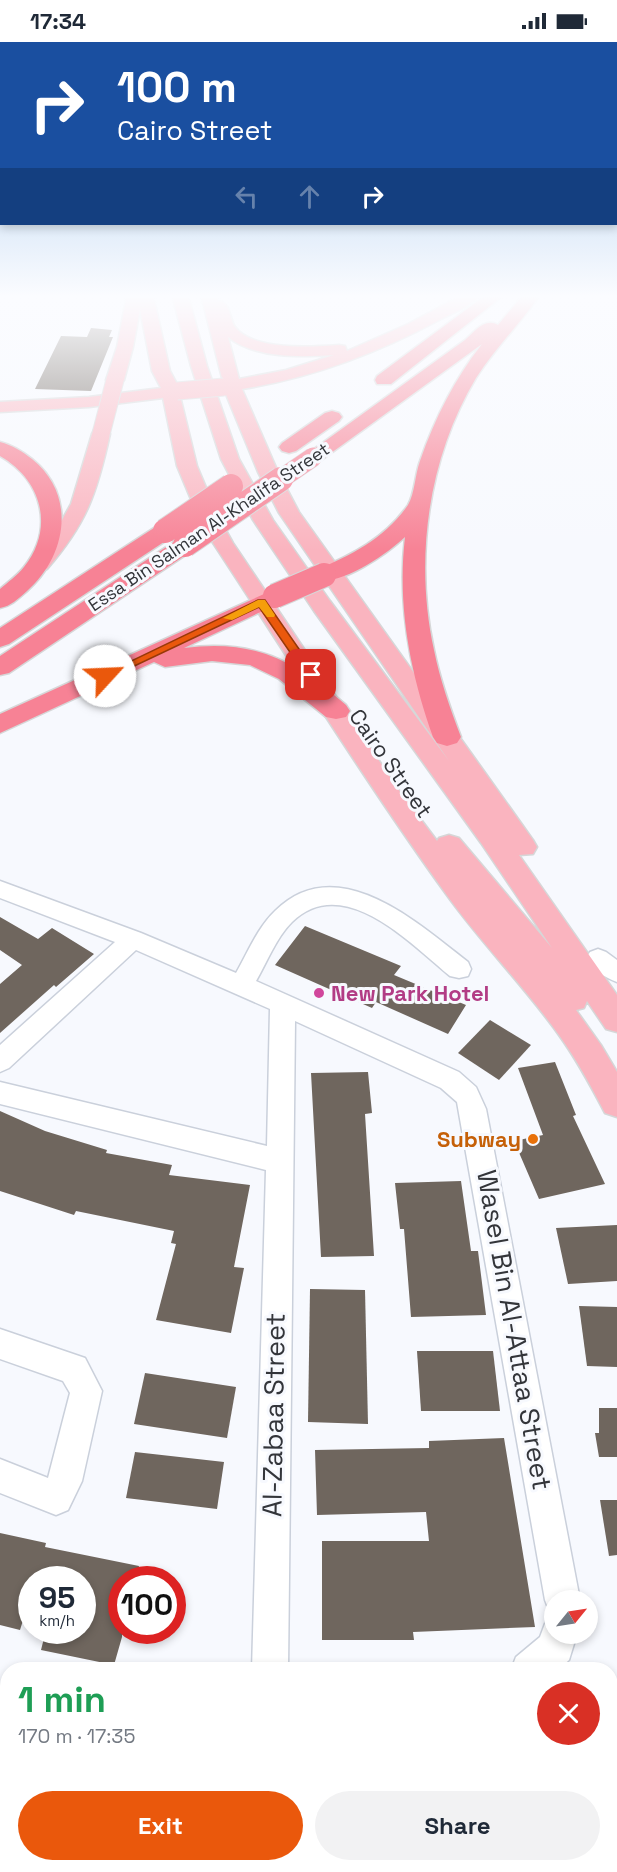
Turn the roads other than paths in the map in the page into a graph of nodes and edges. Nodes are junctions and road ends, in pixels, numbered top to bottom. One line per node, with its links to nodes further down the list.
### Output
1 (115, 380): 19 (main road, bridge)
2 (151, 380): 13 (main road)
3 (165, 380): 12 (main road, Cairo Street)
4 (181, 380): 39 (main road, Cairo Street)
5 (204, 380): 37 (main road, Cairo Street)
6 (227, 380): 12 (main road, bridge)
7 (228, 380): 20 (main road)
8 (383, 380): 11 (highway)
9 (420, 380): 24 (highway, Essa Bin Salman Al-Khalifa Street, bridge)
10 (465, 380): 18 (highway)
11 (373, 388)
12 (174, 399): 13 (main road); 16 (main road); 21 (main road, Cairo Street)
13 (106, 400): 14 (main road)
14 (0, 407)
15 (345, 408): 23 (highway, Essa Bin Salman Al-Khalifa Street, bridge)
16 (0, 415)
17 (0, 448): 19 (highway)
18 (421, 502): 20 (highway); 28 (highway)
19 (39, 564): 22 (highway)
20 (327, 574): 21 (highway, bridge); 28 (main road)
21 (268, 599): 25 (highway); 26 (main road, Cairo Street)
22 (0, 601)
23 (0, 639)
24 (0, 667)
25 (105, 676): 26 (highway); 27 (highway)
26 (336, 711): 41 (main road, Cairo Street)
27 (0, 724)
28 (447, 737): 31 (main road)
29 (0, 889): 30 (street, Wasel Bin Al-Attaa Street)
30 (133, 939): 34 (street, Wasel Bin Al-Attaa Street); 38 (street)
31 (598, 958): 33 (street); 35 (main road)
32 (459, 969): 34 (street)
33 (617, 973)
34 (242, 985): 36 (street, Wasel Bin Al-Attaa Street)
35 (617, 986)
36 (283, 1003): 42 (street, Al-Zabaa Street); 45 (street, Wasel Bin Al-Attaa Street)
37 (617, 1020)
38 (0, 1060)
39 (617, 1075)
40 (0, 1093): 42 (street)
41 (617, 1103)
42 (280, 1161): 47 (street, Al-Zabaa Street)
43 (0, 1344): 44 (street)
44 (0, 1476)
45 (561, 1590)
46 (557, 1644): 48 (street)
47 (270, 1662)
48 (538, 1662)

